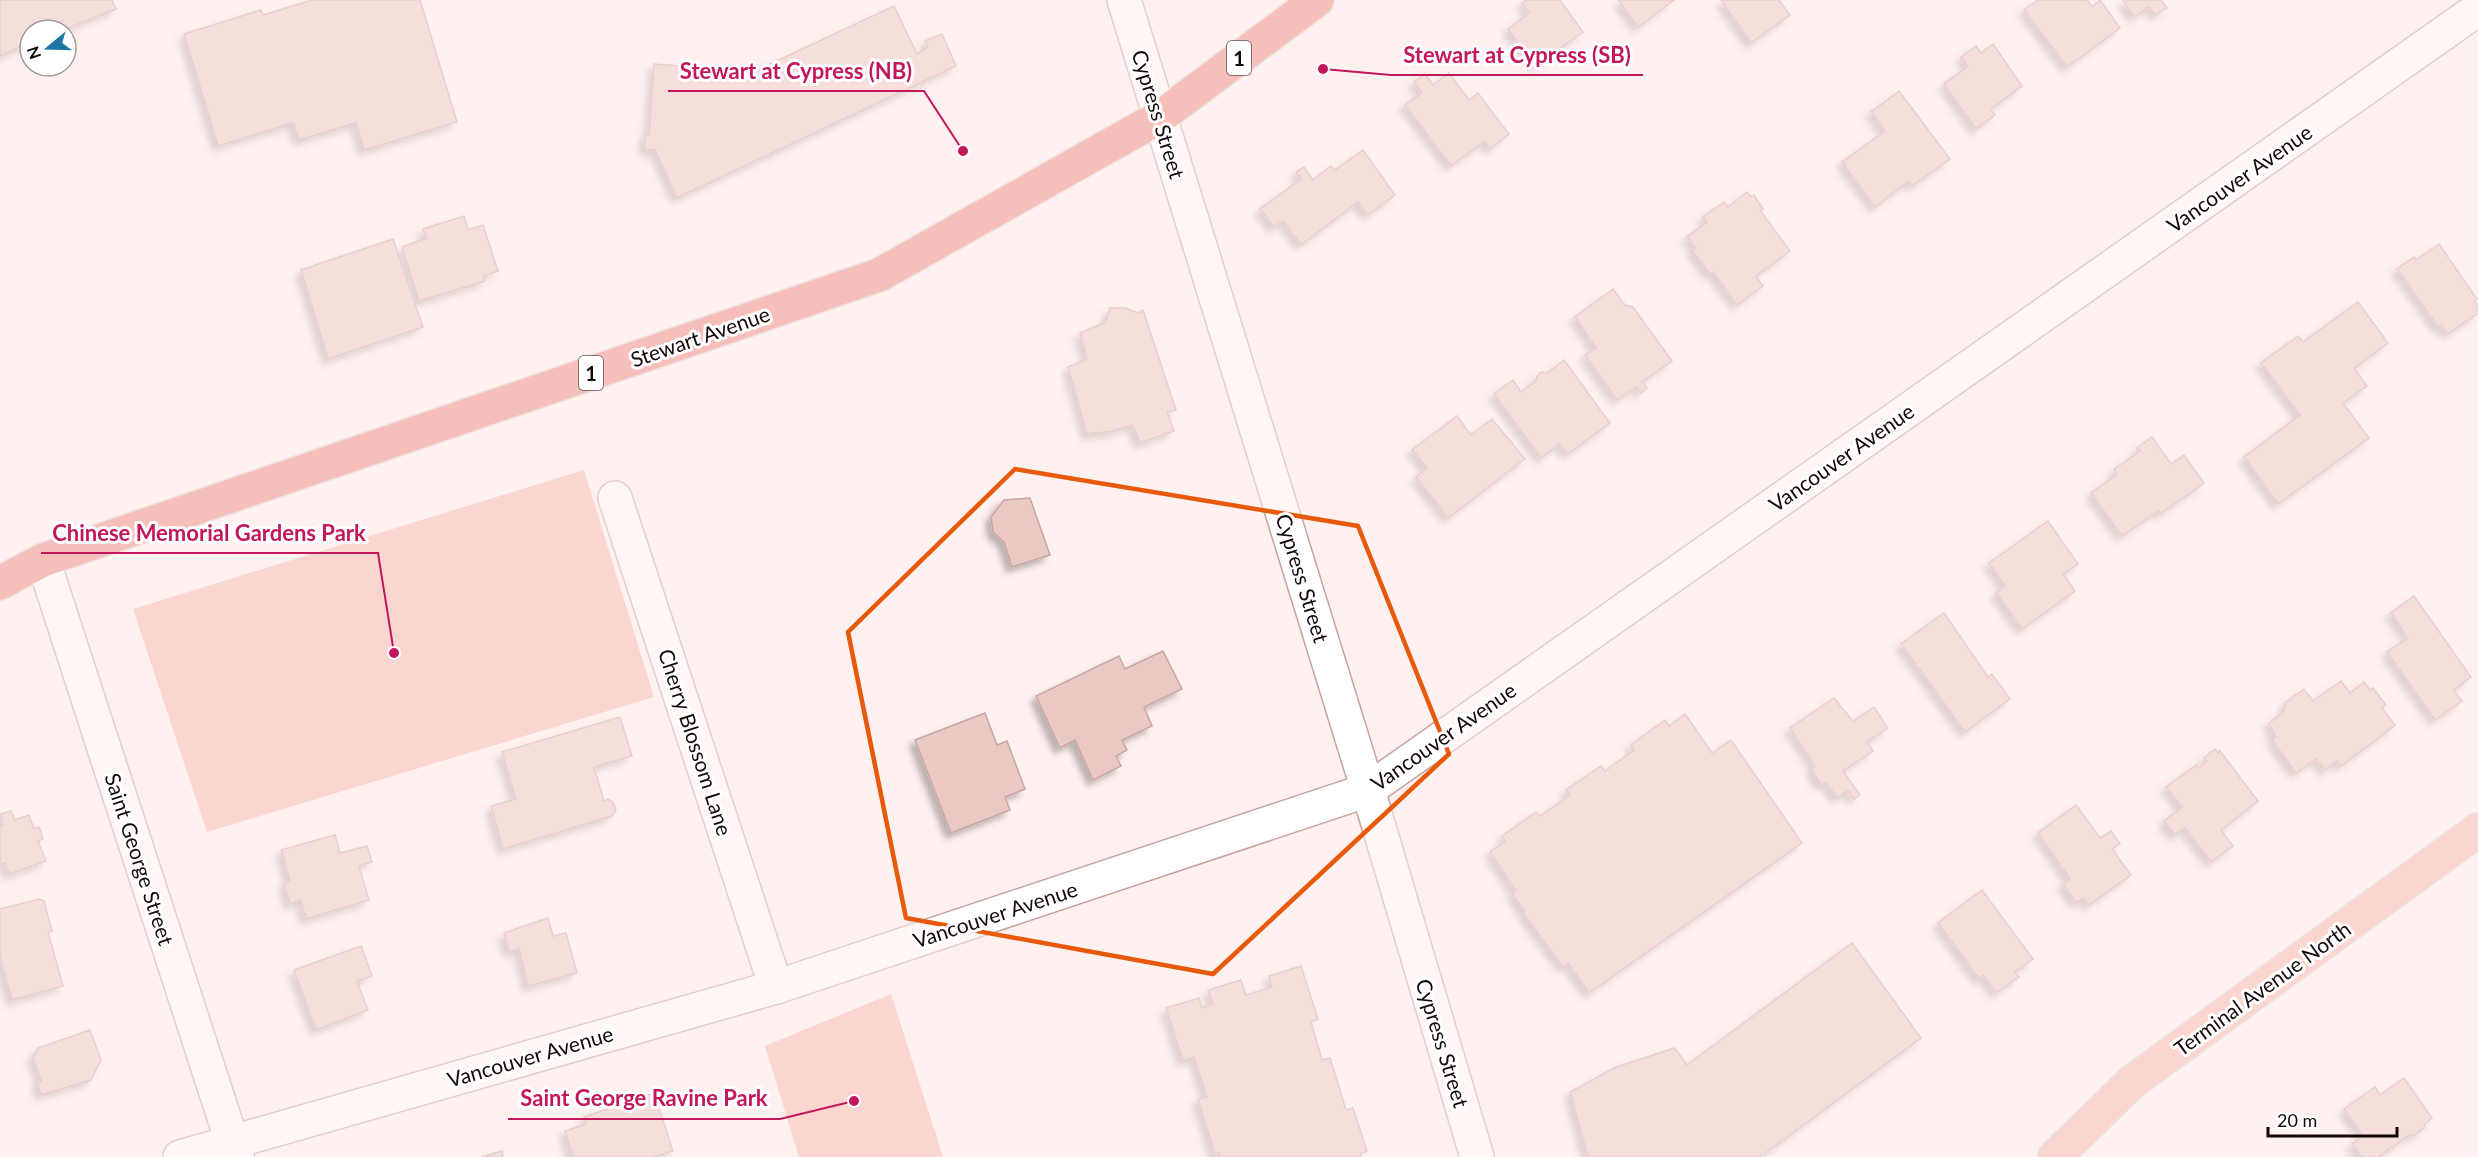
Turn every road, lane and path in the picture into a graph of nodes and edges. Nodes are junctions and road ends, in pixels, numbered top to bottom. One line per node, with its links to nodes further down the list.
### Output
1 (1124, 0): 4 (street, Cypress Street)
2 (1317, 0): 4 (highway, Stewart Avenue / 1)
3 (2478, 9): 8 (street, Vancouver Avenue)
4 (1160, 117): 6 (highway, Stewart Avenue / 1); 8 (street, Cypress Street)
5 (615, 498): 10 (street, Cherry Blossom Lane)
6 (43, 560): 7 (highway, Stewart Avenue / 1); 11 (street, Saint George Street)
7 (0, 583)
8 (1368, 790): 10 (street, Vancouver Avenue); 13 (street, Cypress Street)
9 (2478, 830): 14 (main road, Terminal Avenue North)
10 (776, 987): 11 (street, Vancouver Avenue)
11 (234, 1149): 12 (street, Vancouver Avenue)
12 (180, 1157)
13 (1477, 1157)
14 (2055, 1157)

